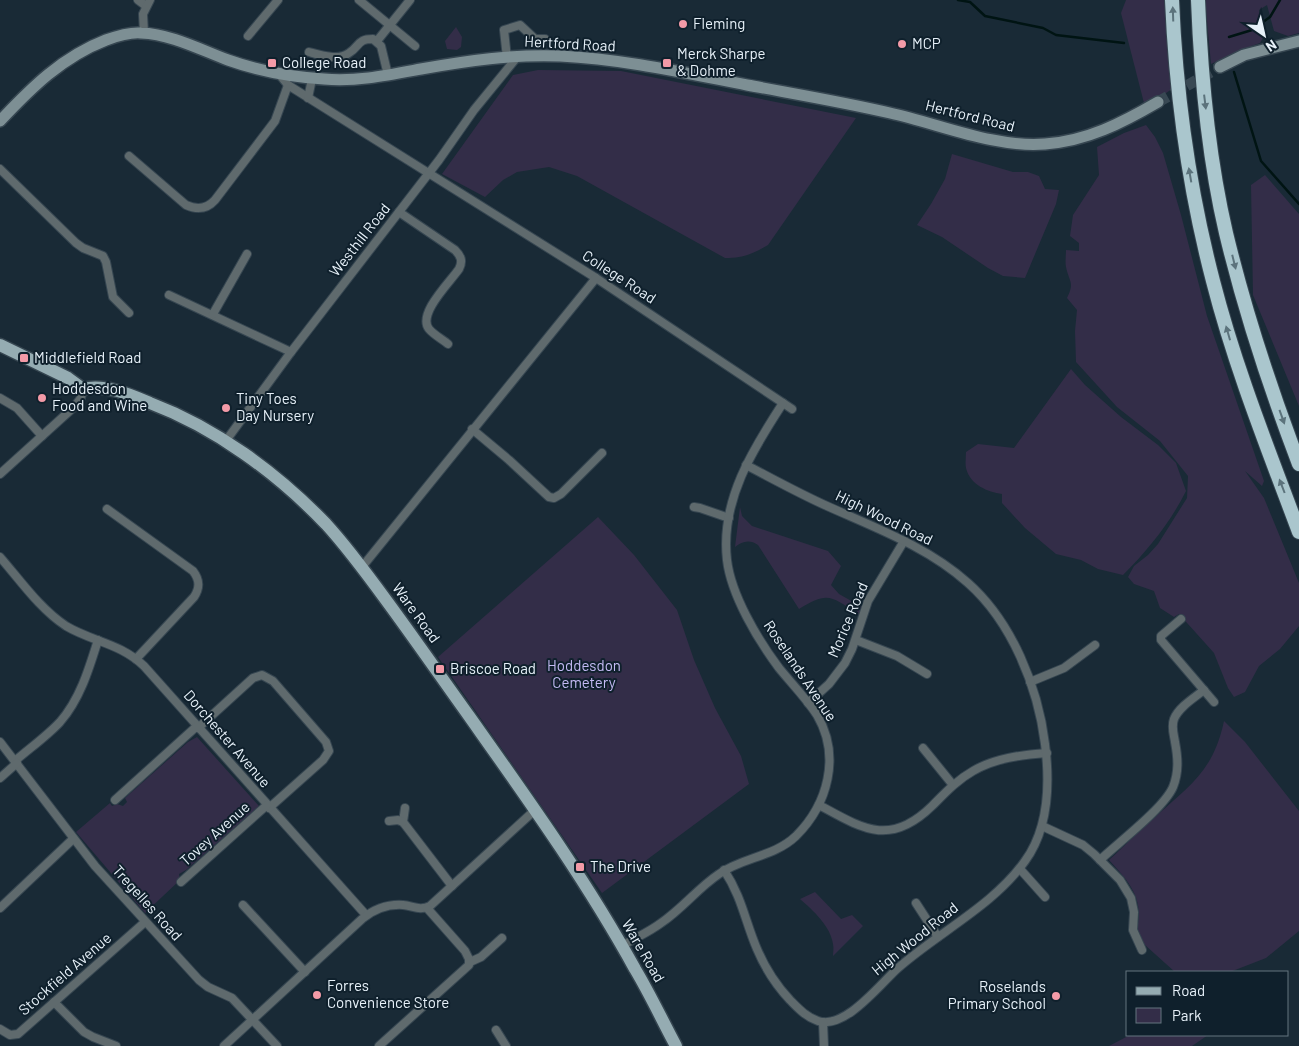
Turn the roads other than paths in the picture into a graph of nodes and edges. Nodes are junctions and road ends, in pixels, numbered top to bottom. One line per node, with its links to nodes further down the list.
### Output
1 (138, 0): 7 (street)
2 (278, 0): 10 (street)
3 (359, 0): 8 (street)
4 (410, 0): 8 (street)
5 (1172, 0): 51 (highway, one-way to 5)
6 (1198, 0): 45 (highway, one-way to 45)
7 (148, 3): 9 (street)
8 (389, 25): 13 (street); 14 (street)
9 (144, 33): 18 (main road, Hertford Road); 24 (main road, Hertford Road)
10 (248, 36)
11 (545, 39): 16 (street)
12 (1299, 41): 17 (main road)
13 (378, 42): 15 (street); 19 (street)
14 (415, 46)
15 (309, 52)
16 (512, 57): 19 (main road, Hertford Road); 23 (main road, Hertford Road); 27 (street, Westhill Road)
17 (1220, 67)
18 (279, 74): 20 (main road, Hertford Road); 21 (street, College Road)
19 (388, 75): 20 (main road, Hertford Road)
20 (312, 79): 22 (street)
21 (288, 85): 22 (street, College Road); 25 (street)
22 (308, 98): 27 (street, College Road)
23 (1158, 102)
24 (0, 121)
25 (129, 156)
26 (0, 169): 32 (street)
27 (429, 174): 28 (street, Westhill Road); 30 (street, College Road)
28 (399, 212): 34 (street); 36 (street, Westhill Road)
29 (247, 254): 33 (street)
30 (596, 278): 39 (street, College Road); 41 (street)
31 (169, 295): 33 (street)
32 (129, 313)
33 (213, 314): 36 (street)
34 (448, 344)
35 (0, 345): 37 (main road)
36 (291, 352): 43 (street, Westhill Road)
37 (83, 389): 42 (street); 43 (main road, Ware Road)
38 (0, 398): 42 (street)
39 (783, 403): 40 (street, College Road); 46 (street, Roselands Avenue)
40 (792, 408)
41 (472, 429): 44 (street); 54 (street)
42 (42, 436): 47 (street)
43 (225, 442): 54 (main road, Ware Road)
44 (602, 453)
45 (1299, 464)
46 (746, 465): 50 (street, Roselands Avenue); 52 (street, High Wood Road)
47 (0, 474)
48 (694, 508): 50 (street)
49 (107, 509): 59 (street)
50 (729, 518): 64 (street, Roselands Avenue)
51 (1299, 532)
52 (904, 540): 57 (street, Morice Road); 61 (street, High Wood Road)
53 (0, 557): 56 (street, Dorchester Avenue)
54 (362, 567): 76 (main road, Ware Road)
55 (1181, 619): 62 (street)
56 (98, 640): 59 (street, Dorchester Avenue); 69 (street)
57 (856, 640): 60 (street); 64 (street, Morice Road)
58 (1095, 645): 61 (street)
59 (136, 659): 65 (street, Dorchester Avenue)
60 (927, 674)
61 (1030, 682): 68 (street, High Wood Road)
62 (1204, 690): 63 (street); 81 (street)
63 (1214, 702)
64 (808, 703): 73 (street, Roselands Avenue)
65 (198, 727): 72 (street); 74 (street, Dorchester Avenue); 74 (street, Tovey Avenue)
66 (0, 742): 69 (street, Tregelles Road)
67 (923, 748): 71 (street)
68 (1046, 753): 71 (street); 79 (street, High Wood Road)
69 (16, 762): 70 (street); 80 (street, Tregelles Road)
70 (0, 778)
71 (953, 785): 73 (street)
72 (115, 800)
73 (819, 805): 83 (street, Roselands Avenue)
74 (268, 807): 84 (street, Tovey Avenue); 91 (street, Dorchester Avenue)
75 (405, 808): 78 (street)
76 (535, 810): 85 (street); 95 (main road, Ware Road)
77 (389, 821): 78 (street)
78 (403, 822): 85 (street)
79 (1042, 826): 81 (street); 82 (street, High Wood Road)
80 (73, 839): 89 (street); 92 (street, Tregelles Road)
81 (1100, 860): 96 (street)
82 (1020, 869): 86 (street); 93 (street, High Wood Road)
83 (724, 870): 95 (street, Roselands Avenue); 101 (street)
84 (181, 882)
85 (452, 886): 90 (street)
86 (1045, 897)
87 (916, 903): 93 (street)
88 (244, 905): 98 (street)
89 (0, 908)
90 (427, 908): 91 (street); 97 (street)
91 (366, 915): 98 (street)
92 (146, 922): 99 (street, Stockfield Avenue); 100 (street, Tregelles Road)
93 (938, 937): 101 (street, High Wood Road)
94 (502, 938): 97 (street)
95 (622, 946): 109 (main road, Ware Road)
96 (1142, 950)
97 (470, 962): 107 (street)
98 (305, 972): 100 (street)
99 (54, 1002): 102 (street, Stockfield Avenue); 104 (street)
100 (253, 1020): 105 (street); 106 (street, Tregelles Road)
101 (823, 1022): 110 (street)
102 (0, 1028)
103 (496, 1030): 108 (street)
104 (116, 1046)
105 (224, 1046)
106 (277, 1046)
107 (379, 1046)
108 (506, 1046)
109 (676, 1046)
110 (824, 1046)

